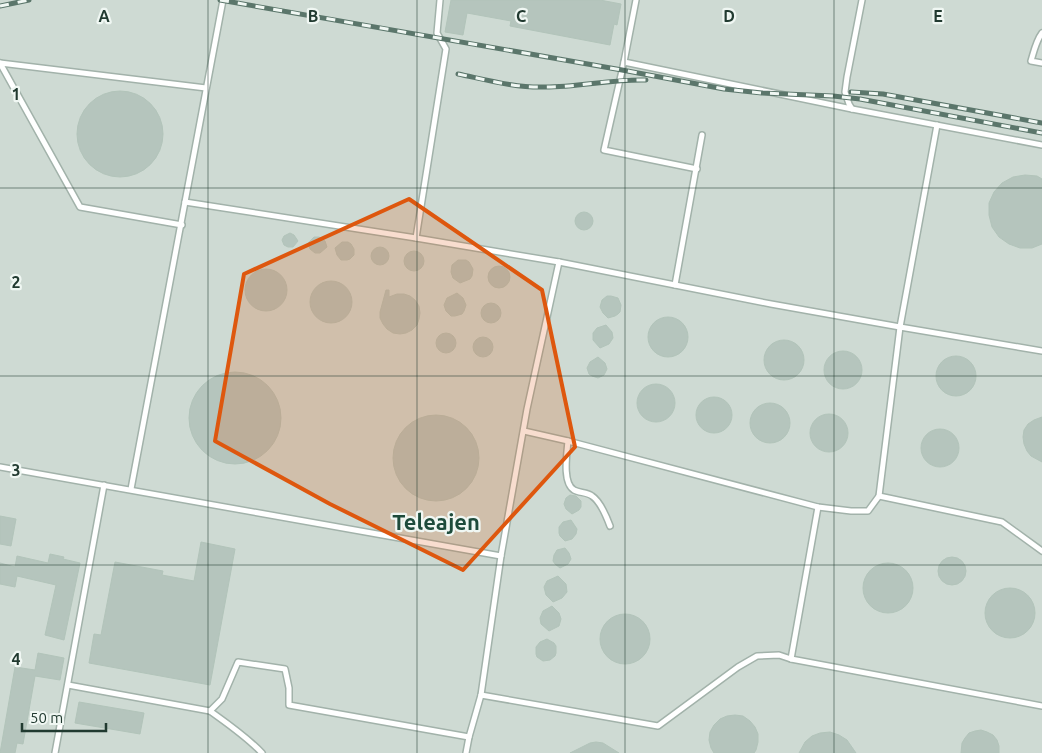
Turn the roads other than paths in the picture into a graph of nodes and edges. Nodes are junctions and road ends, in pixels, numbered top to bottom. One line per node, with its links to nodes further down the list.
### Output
1 (223, 0): 9 (lane)
2 (440, 0): 17 (lane)
3 (636, 0): 6 (lane)
4 (862, 0): 10 (lane)
5 (1042, 33): 8 (lane)
6 (624, 62): 10 (lane); 14 (lane)
7 (0, 63): 9 (lane); 16 (lane)
8 (1042, 63)
9 (206, 88): 15 (lane)
10 (852, 109): 11 (lane)
11 (937, 126): 13 (lane); 20 (lane)
12 (702, 135): 14 (lane)
13 (1042, 145)
14 (696, 169): 19 (lane)
15 (186, 202): 16 (lane); 17 (lane)
16 (182, 225): 26 (lane)
17 (416, 238): 18 (lane)
18 (558, 262): 19 (lane); 22 (lane)
19 (675, 286): 20 (lane)
20 (900, 328): 21 (lane); 27 (lane)
21 (1042, 351)
22 (524, 431): 23 (lane); 31 (lane)
23 (568, 441): 28 (lane); 29 (lane)
24 (0, 466): 25 (lane)
25 (104, 485): 26 (lane); 33 (lane)
26 (131, 489): 31 (lane)
27 (879, 496): 28 (lane); 30 (lane)
28 (818, 507): 32 (lane)
29 (610, 526)
30 (1042, 551)
31 (501, 556): 34 (lane)
32 (791, 659): 34 (lane); 35 (lane)
33 (68, 685): 36 (lane); 38 (lane)
34 (481, 695): 37 (lane)
35 (1042, 706)
36 (210, 711): 37 (lane); 39 (lane)
37 (469, 737): 40 (lane)
38 (55, 753)
39 (262, 753)
40 (466, 753)

